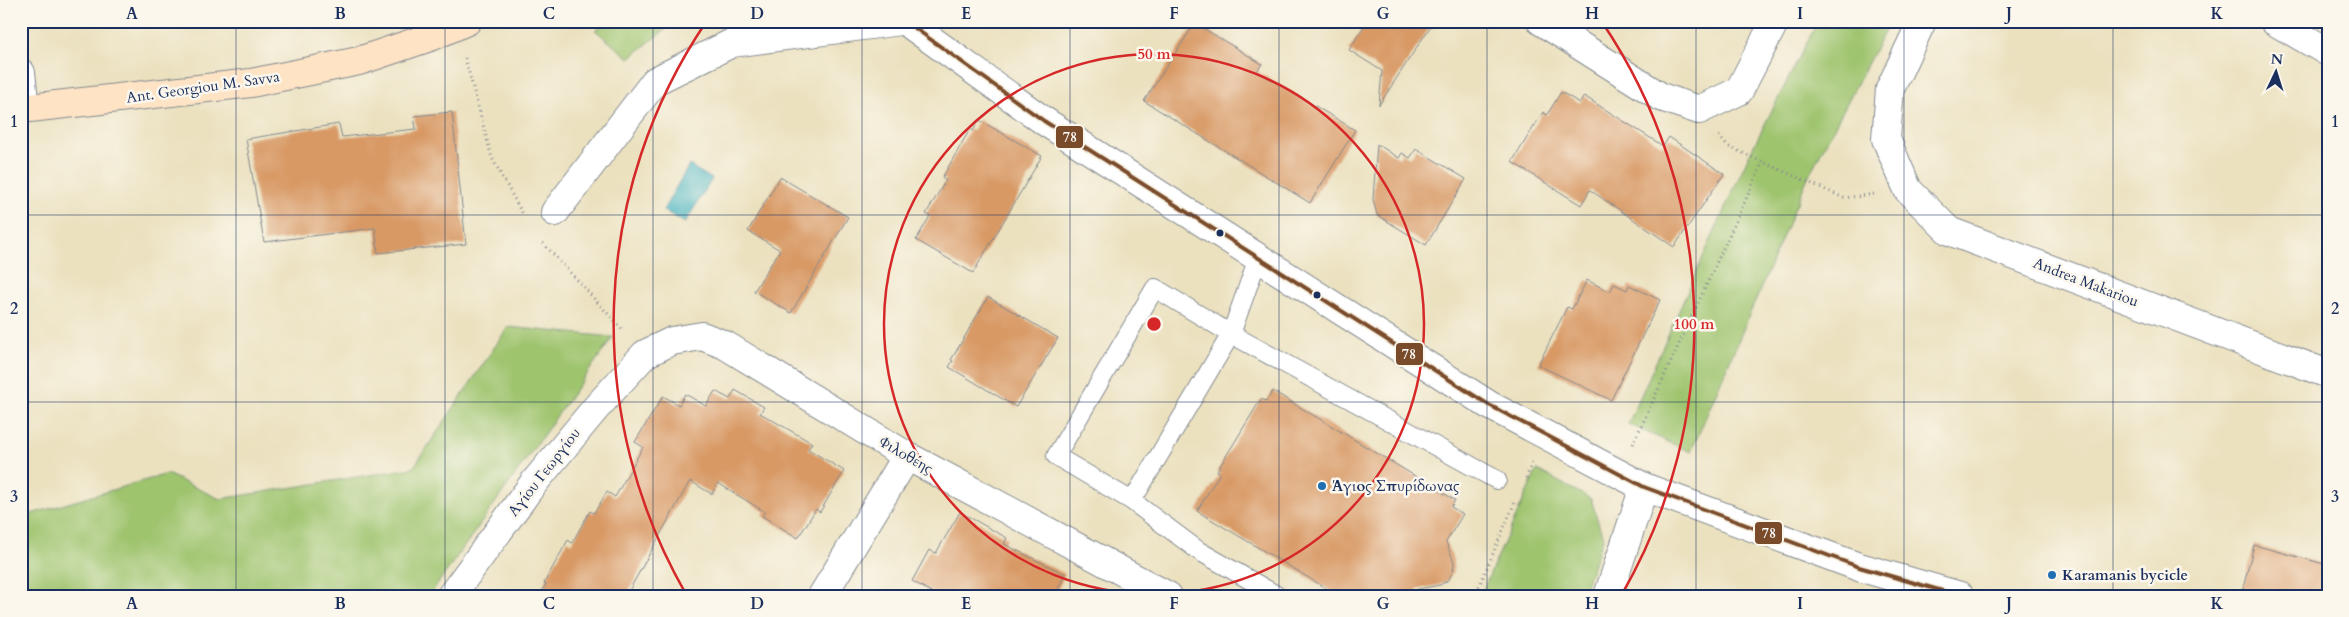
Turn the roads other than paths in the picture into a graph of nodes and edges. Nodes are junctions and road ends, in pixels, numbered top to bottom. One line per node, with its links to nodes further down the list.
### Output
1 (467, 21): 9 (main road, Ant. Georgiou M. Savva)
2 (903, 21): 10 (street); 11 (street)
3 (1541, 21): 4 (street)
4 (1775, 21)
5 (1922, 21): 14 (street, Andrea Makariou)
6 (2274, 21): 7 (street)
7 (2328, 52)
8 (21, 73): 9 (street)
9 (23, 109)
10 (555, 212)
11 (1258, 258): 12 (lane); 17 (street)
12 (1230, 334): 16 (lane); 18 (lane); 18 (lane)
13 (644, 354): 15 (street, Φιλοθέης); 19 (street, Αγίου Γεωργίου)
14 (2328, 374)
15 (907, 456): 20 (street); 21 (street, Φιλοθέης)
16 (1497, 480)
17 (1644, 487): 23 (street); 24 (street)
18 (1132, 501): 22 (lane)
19 (451, 596)
20 (822, 596)
21 (1168, 596)
22 (1278, 596)
23 (1608, 596)
24 (1960, 596)

